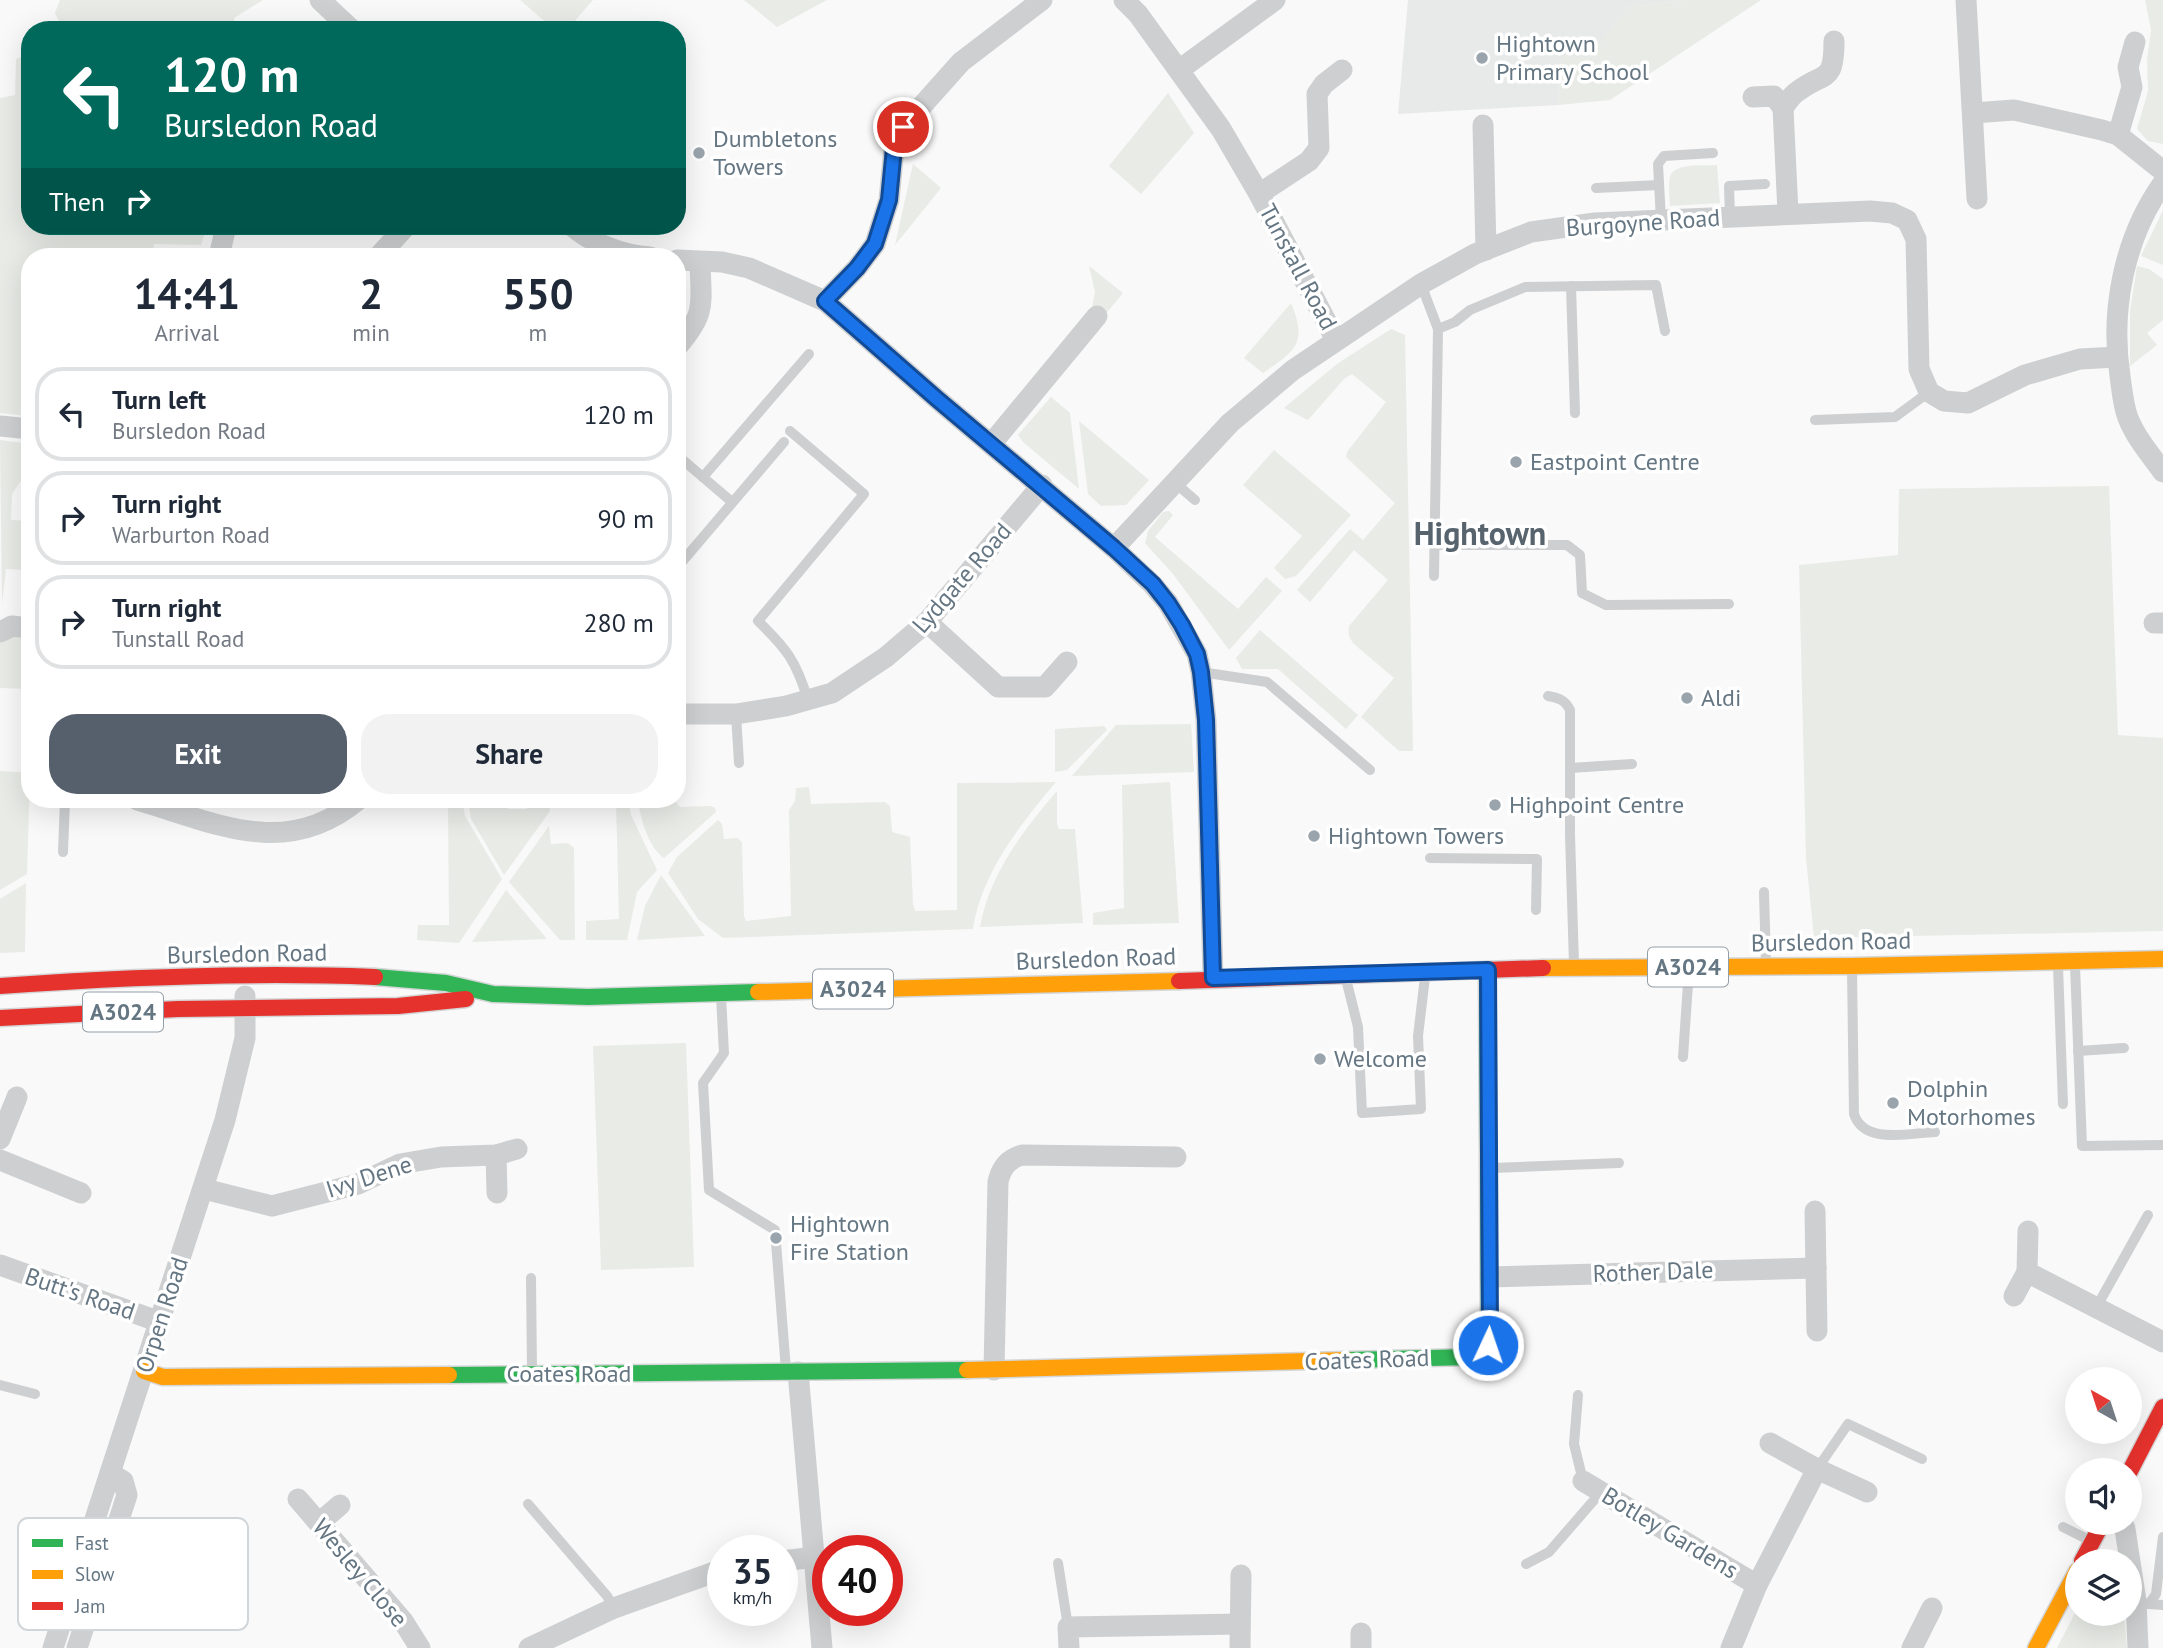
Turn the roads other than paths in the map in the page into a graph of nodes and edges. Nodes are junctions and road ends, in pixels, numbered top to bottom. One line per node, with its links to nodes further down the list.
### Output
1 (320, 0): 6 (street)
2 (1042, 0): 36 (street)
3 (1124, 0): 9 (street, Tunstall Road)
4 (1275, 0): 9 (street)
5 (1966, 0): 13 (street)
6 (342, 21)
7 (1834, 41): 12 (street)
8 (2135, 42): 15 (street)
9 (1179, 70): 22 (street, Tunstall Road)
10 (1342, 70): 22 (street, Tunstall Road)
11 (1753, 97): 12 (street)
12 (1783, 108): 24 (street)
13 (1973, 113): 15 (street); 23 (street)
14 (1483, 125): 31 (street)
15 (2118, 135): 17 (street)
16 (1713, 153): 20 (lane)
17 (2163, 171)
18 (2163, 183): 43 (street)
19 (1765, 184): 25 (lane)
20 (1659, 185): 21 (lane); 26 (lane)
21 (1596, 188)
22 (1259, 194): 41 (street, Tunstall Road)
23 (1977, 199)
24 (1788, 213): 25 (street, Burgoyne Road); 44 (street, Burgoyne Road)
25 (1730, 217): 26 (street, Burgoyne Road)
26 (1661, 220): 31 (street, Burgoyne Road)
27 (398, 235): 29 (street)
28 (586, 235): 30 (street)
29 (386, 248)
30 (611, 248)
31 (1486, 250): 34 (street, Burgoyne Road)
32 (686, 261): 33 (street)
33 (700, 262): 36 (street); 40 (street)
34 (1421, 284): 38 (lane); 41 (street, Burgoyne Road)
35 (1572, 286): 38 (lane); 39 (lane); 45 (lane)
36 (825, 301): 51 (street)
37 (1097, 316): 51 (street)
38 (1438, 329): 59 (lane)
39 (1665, 331)
40 (686, 336)
41 (1336, 340): 55 (street, Burgoyne Road)
42 (809, 354): 54 (lane)
43 (2117, 357): 44 (street); 53 (street)
44 (1928, 392): 46 (lane)
45 (1575, 414)
46 (1815, 420)
47 (0, 426): 48 (street)
48 (21, 428)
49 (790, 431): 70 (lane)
50 (784, 443): 58 (lane)
51 (992, 443): 56 (street)
52 (686, 463): 54 (lane)
53 (2162, 466)
54 (703, 477): 58 (lane)
55 (1174, 482): 57 (lane); 60 (street, Burgoyne Road)
56 (1042, 485): 60 (street); 64 (street, Lydgate Road)
57 (1195, 500)
58 (732, 502): 61 (lane)
59 (1435, 545): 62 (lane); 63 (lane)
60 (1114, 548): 68 (street)
61 (686, 557)
62 (1434, 576)
63 (1729, 604)
64 (927, 622): 67 (street); 70 (street, Lydgate Road)
65 (21, 627): 66 (street)
66 (0, 632)
67 (1067, 662)
68 (1201, 672): 76 (lane); 95 (street)
69 (1548, 696): 75 (lane)
70 (808, 700): 72 (street, Lydgate Road)
71 (686, 714): 72 (street, Lydgate Road)
72 (736, 714): 73 (lane)
73 (739, 763)
74 (1632, 764): 75 (lane)
75 (1570, 768): 89 (lane)
76 (1370, 769)
77 (65, 808): 80 (lane)
78 (164, 808): 79 (street)
79 (346, 808)
80 (63, 852)
81 (1430, 858): 83 (lane)
82 (1764, 892): 87 (lane)
83 (1536, 910)
84 (2075, 959): 85 (main road, Bursledon Road / A3024); 86 (main road, Bursledon Road / A3024); 102 (lane)
85 (2163, 959)
86 (2057, 960): 88 (main road, Bursledon Road / A3024); 105 (lane)
87 (1766, 966): 88 (main road, Bursledon Road / A3024); 90 (main road, Bursledon Road / A3024)
88 (1853, 966): 106 (lane)
89 (1574, 967): 90 (main road, Bursledon Road / A3024); 91 (main road, Bursledon Road / A3024)
90 (1689, 967): 103 (lane)
91 (1488, 970): 92 (main road, Bursledon Road / A3024); 114 (main road, Coates Road)
92 (1426, 971): 94 (main road, Bursledon Road / A3024); 94 (lane)
93 (245, 976): 96 (main road, Bursledon Road / A3024); 98 (main road, Bursledon Road / A3024); 99 (street, Orpen Road)
94 (1345, 976): 95 (main road, Bursledon Road / A3024)
95 (1213, 978): 97 (main road, Bursledon Road / A3024)
96 (0, 986)
97 (721, 993): 98 (main road, Bursledon Road / A3024); 133 (lane)
98 (493, 994): 99 (main road, Bursledon Road / A3024)
99 (245, 1008): 100 (main road, Bursledon Road / A3024); 115 (street, Orpen Road)
100 (0, 1018)
101 (2124, 1048): 102 (lane)
102 (2078, 1051): 108 (lane)
103 (1684, 1057)
104 (17, 1097): 107 (street)
105 (2063, 1104)
106 (1935, 1132)
107 (0, 1139)
108 (2163, 1145)
109 (517, 1149): 110 (street, Ivy Dene)
110 (496, 1155): 115 (street, Ivy Dene); 117 (street)
111 (1176, 1157): 131 (street)
112 (0, 1160): 116 (street)
113 (1619, 1163): 114 (lane)
114 (1489, 1168): 124 (main road, Coates Road)
115 (204, 1189): 128 (street, Orpen Road)
116 (81, 1193)
117 (497, 1193)
118 (1815, 1211): 122 (street)
119 (2148, 1215): 127 (lane)
120 (2028, 1231): 123 (street)
121 (0, 1265): 128 (street, Butt's Road)
122 (1816, 1268): 124 (street, Rother Dale); 129 (street)
123 (2027, 1272): 126 (street); 127 (street)
124 (1490, 1277): 131 (main road, Coates Road)
125 (531, 1278): 134 (lane)
126 (2014, 1296)
127 (2096, 1308): 130 (street)
128 (160, 1322): 132 (street, Orpen Road)
129 (1817, 1331)
130 (2163, 1342)
131 (994, 1370): 133 (main road, Coates Road)
132 (144, 1371): 134 (main road, Coates Road); 143 (street, Orpen Road)
133 (792, 1372): 134 (main road, Coates Road); 153 (street)
134 (532, 1374)
135 (0, 1385): 136 (lane)
136 (35, 1394)
137 (1578, 1395): 144 (lane)
138 (2163, 1407): 140 (main road)
139 (1770, 1443): 142 (street)
140 (2137, 1458)
141 (1922, 1459): 142 (lane)
142 (1817, 1469): 145 (street); 162 (street, Botley Gardens)
143 (110, 1473): 149 (street, Orpen Road); 150 (street)
144 (1592, 1486): 159 (lane); 162 (street, Botley Gardens)
145 (1867, 1492)
146 (298, 1499): 151 (street, Wesley Close)
147 (528, 1504): 166 (lane)
148 (340, 1505): 151 (street)
149 (95, 1518)
150 (119, 1518)
151 (319, 1523): 177 (street, Wesley Close)
152 (2063, 1527): 156 (lane)
153 (812, 1535)
154 (2096, 1535): 156 (main road)
155 (2163, 1537): 164 (lane)
156 (2092, 1542): 157 (main road)
157 (2088, 1549)
158 (1058, 1563): 173 (lane)
159 (1526, 1564)
160 (707, 1575): 166 (street)
161 (1241, 1575): 168 (street)
162 (1757, 1585): 181 (street, Botley Gardens)
163 (2065, 1594): 182 (main road)
164 (2142, 1603): 165 (lane)
165 (2163, 1605)
166 (614, 1608): 178 (street)
167 (1931, 1608): 174 (street)
168 (1240, 1624): 173 (street); 180 (street)
169 (820, 1626): 179 (street)
170 (2140, 1626): 183 (street)
171 (59, 1630): 175 (street, Orpen Road)
172 (83, 1630): 176 (street)
173 (1069, 1637)
174 (1914, 1647)
175 (53, 1648)
176 (77, 1648)
177 (420, 1648)
178 (529, 1648)
179 (822, 1648)
180 (1240, 1648)
181 (1731, 1648)
182 (2036, 1648)
183 (2138, 1648)

